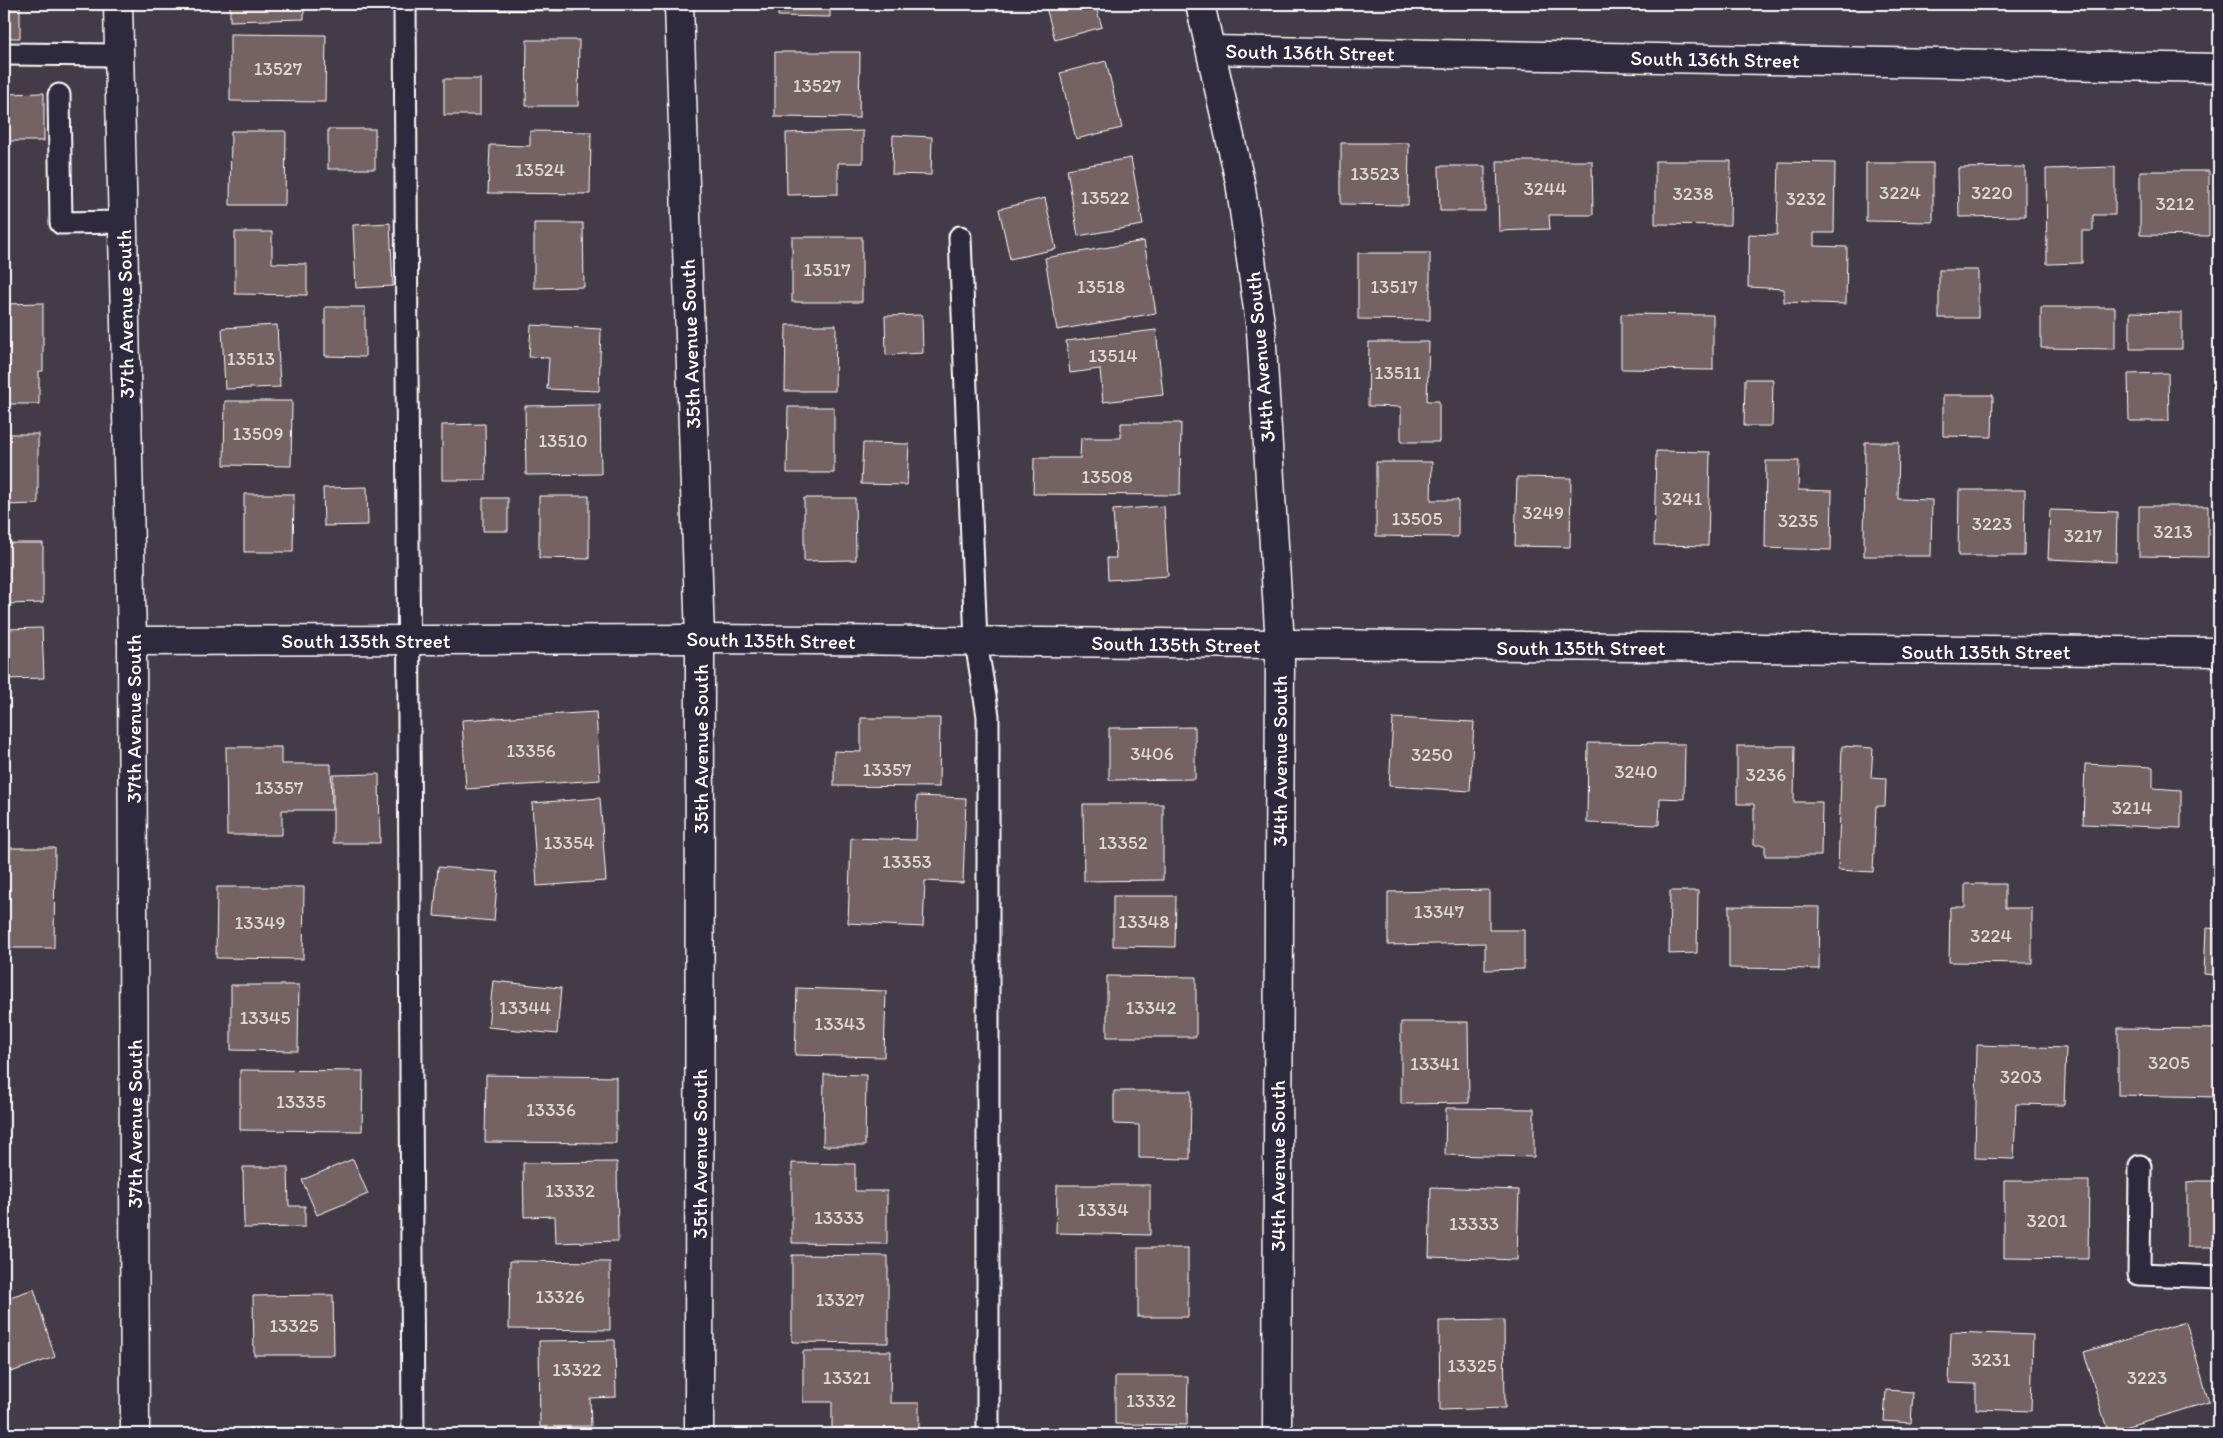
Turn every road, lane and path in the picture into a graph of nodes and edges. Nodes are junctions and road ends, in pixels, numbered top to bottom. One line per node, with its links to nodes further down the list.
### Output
1 (118, 4): 7 (street, 37th Avenue South)
2 (404, 4): 13 (lane)
3 (679, 4): 12 (street, 35th Avenue South)
4 (1200, 4): 5 (street, 34th Avenue South)
5 (1211, 50): 8 (street, South 136th Street); 16 (street, 34th Avenue South)
6 (4, 54): 7 (lane)
7 (119, 55): 10 (street, 37th Avenue South)
8 (2219, 68)
9 (59, 95): 10 (lane)
10 (123, 222): 14 (street, 37th Avenue South)
11 (960, 237): 15 (lane)
12 (700, 639): 13 (street, South 135th Street); 15 (street, South 135th Street); 22 (street, 35th Avenue South)
13 (409, 640): 14 (street, South 135th Street); 21 (lane)
14 (132, 641): 20 (street, 37th Avenue South)
15 (976, 642): 16 (street, South 135th Street); 23 (lane)
16 (1280, 645): 17 (street, South 135th Street); 24 (street, 34th Avenue South)
17 (2219, 652)
18 (2140, 1166): 19 (lane)
19 (2219, 1277)
20 (135, 1434)
21 (413, 1434)
22 (698, 1434)
23 (988, 1434)
24 (1276, 1434)

